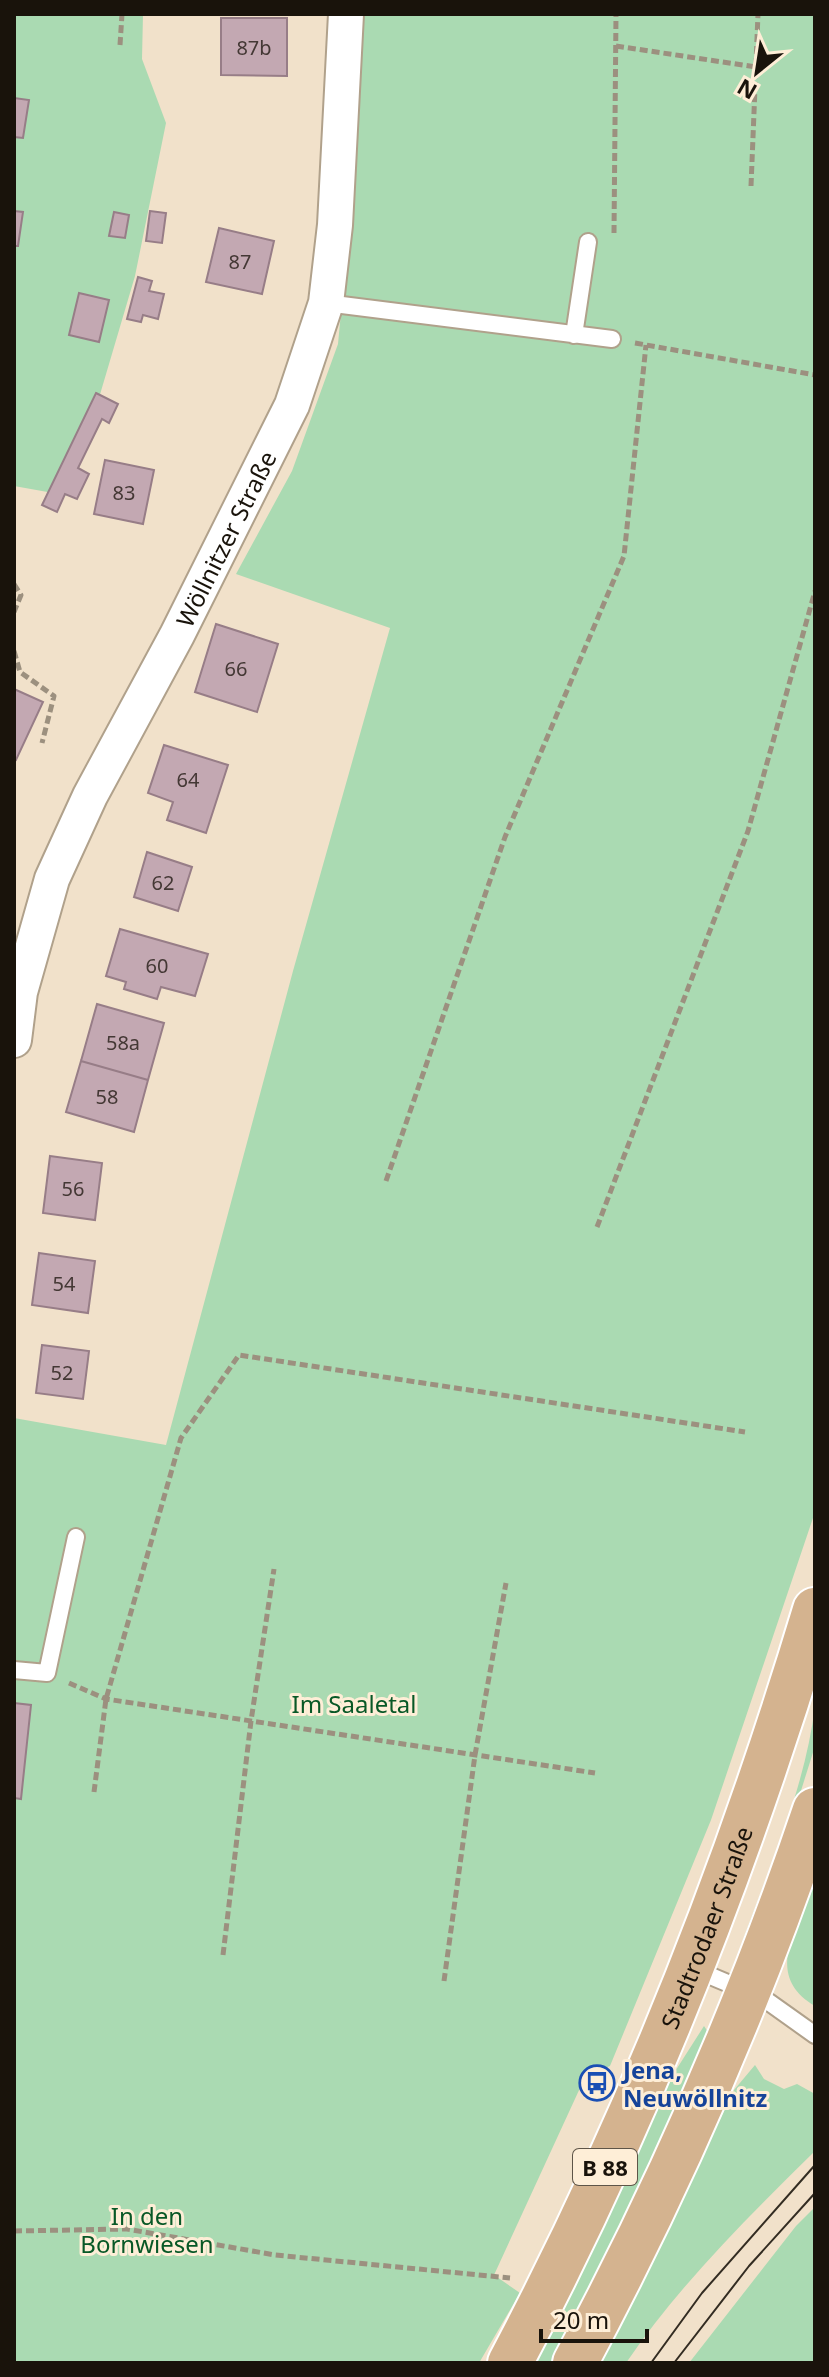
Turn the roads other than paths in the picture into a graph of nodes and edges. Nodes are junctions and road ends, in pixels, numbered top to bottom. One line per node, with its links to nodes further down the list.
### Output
1 (346, 14): 3 (street, Wöllnitzer Straße)
2 (588, 242): 4 (lane)
3 (326, 303): 4 (lane); 6 (street, Wöllnitzer Straße)
4 (574, 335): 5 (lane)
5 (612, 339)
6 (14, 1040)
7 (76, 1537): 9 (lane)
8 (815, 1610): 11 (main road, Stadtrodaer Straße / B 88)
9 (14, 1670)
10 (815, 1810): 12 (main road, B 88)
11 (692, 1967): 12 (lane); 14 (main road, Stadtrodaer Straße / B 88)
12 (749, 1992): 13 (lane); 15 (main road, B 88)
13 (815, 2035)
14 (510, 2363)
15 (575, 2363)

